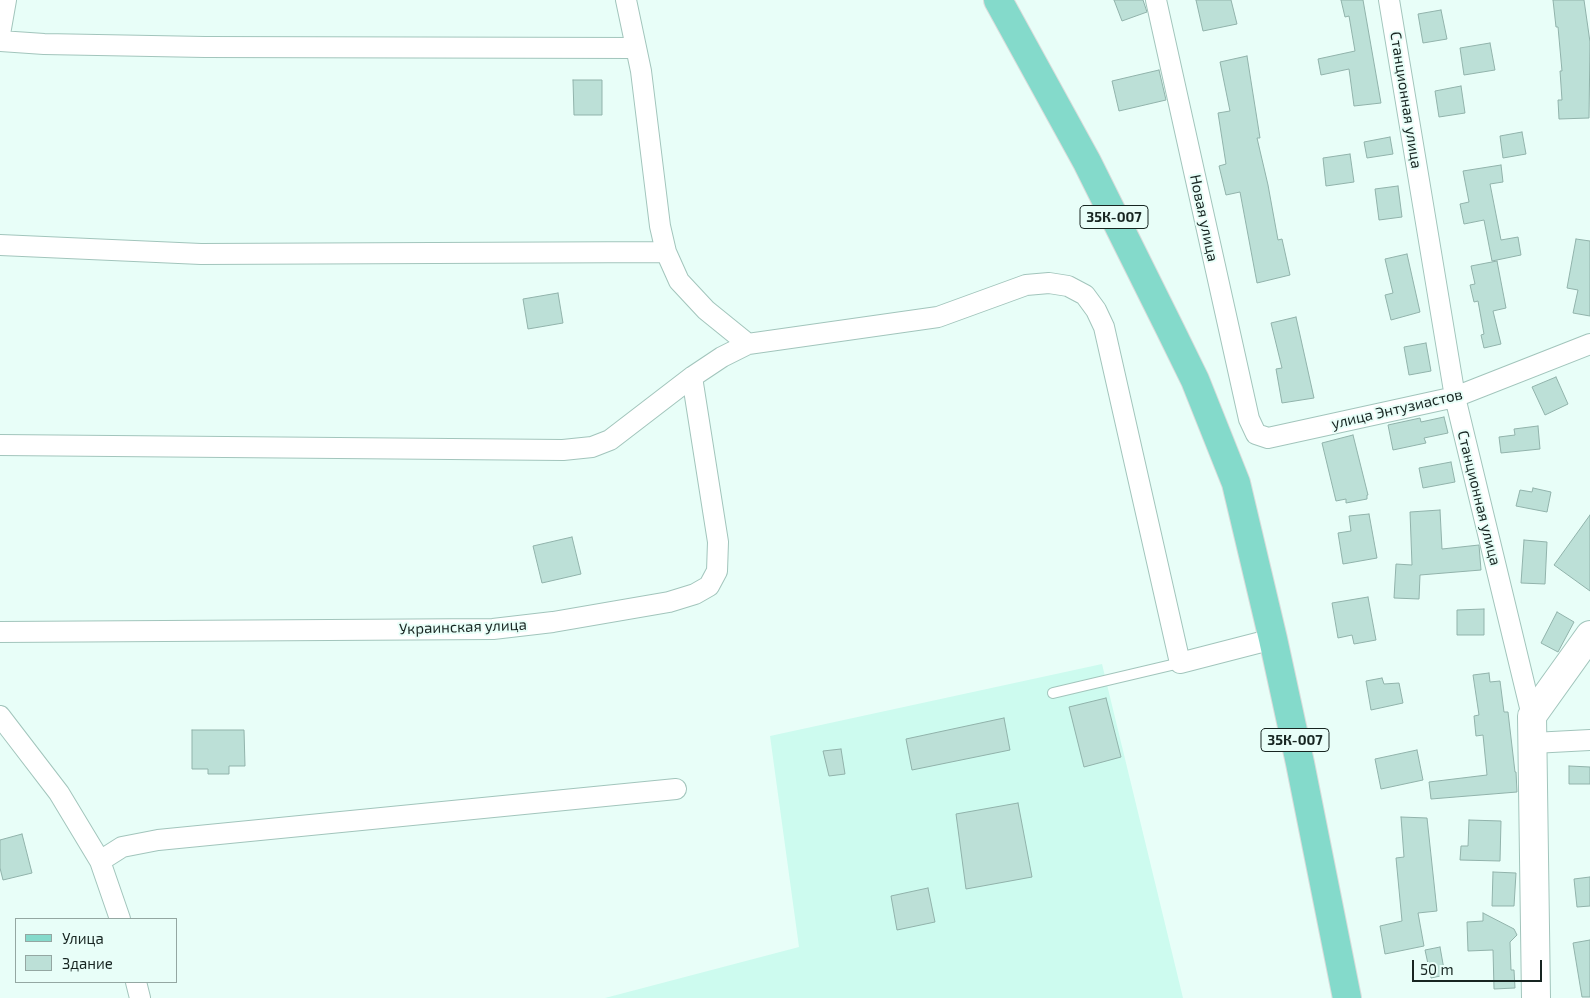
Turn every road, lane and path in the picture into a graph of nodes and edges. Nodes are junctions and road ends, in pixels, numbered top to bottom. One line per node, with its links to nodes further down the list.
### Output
1 (6, 0): 6 (street)
2 (626, 0): 8 (street)
3 (998, 0): 19 (main road, 35К-007)
4 (1156, 0): 15 (street, Новая улица)
5 (1389, 0): 14 (street, Станционная улица)
6 (0, 34)
7 (0, 41): 8 (street)
8 (636, 48): 10 (street)
9 (0, 245): 10 (street)
10 (666, 252): 11 (street)
11 (748, 344): 13 (street); 20 (street)
12 (1590, 344): 14 (street, улица Энтузиастов)
13 (692, 377): 16 (street); 17 (street, Украинская улица)
14 (1455, 397): 15 (street, улица Энтузиастов); 23 (street, Станционная улица)
15 (1256, 434)
16 (0, 445)
17 (0, 632)
18 (1590, 635): 23 (street)
19 (1272, 639): 20 (street); 30 (main road, 35К-007)
20 (1180, 662): 21 (lane)
21 (1054, 693)
22 (0, 716): 26 (street)
23 (1532, 729): 24 (street); 31 (street, Станционная улица)
24 (1590, 740)
25 (676, 788): 26 (street)
26 (100, 861): 27 (street)
27 (120, 918)
28 (136, 983): 29 (street)
29 (140, 998)
30 (1347, 998)
31 (1536, 998)

